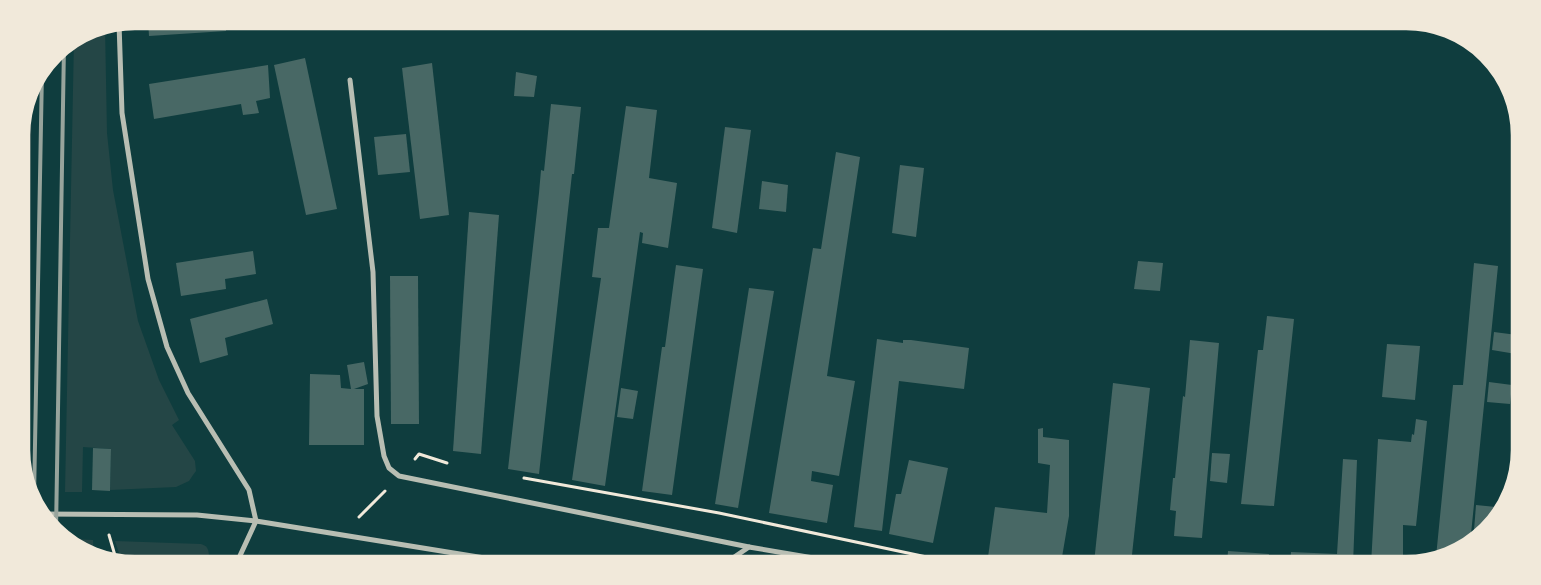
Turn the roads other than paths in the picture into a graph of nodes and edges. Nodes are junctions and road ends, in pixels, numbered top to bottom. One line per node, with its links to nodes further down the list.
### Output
1 (119, 30): 4 (street)
2 (350, 80): 5 (street)
3 (51, 514): 4 (street)
4 (256, 521): 6 (street); 7 (street)
5 (749, 546): 8 (street); 9 (street)
6 (240, 556)
7 (472, 556)
8 (735, 556)
9 (804, 556)

